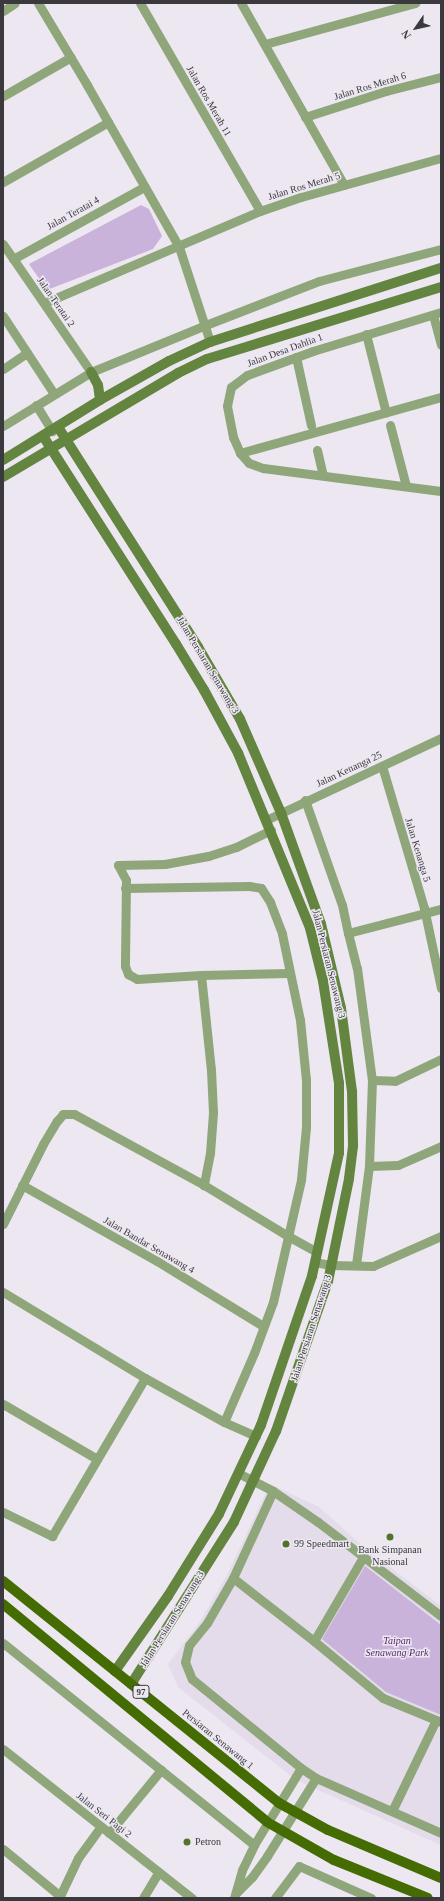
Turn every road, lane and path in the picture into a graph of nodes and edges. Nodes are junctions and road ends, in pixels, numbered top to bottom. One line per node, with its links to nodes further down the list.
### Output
1 (15, 3): 6 (street)
2 (38, 3): 8 (street)
3 (140, 3): 17 (street, Jalan Ros Merah 11)
4 (241, 3): 7 (street)
5 (415, 3): 7 (street)
6 (3, 11)
7 (265, 44): 11 (street)
8 (71, 57): 10 (street); 12 (street)
9 (441, 77): 11 (street, Jalan Ros Merah 6)
10 (3, 96)
11 (305, 117): 15 (street)
12 (108, 122): 14 (street); 16 (street)
13 (441, 158): 15 (street, Jalan Ros Merah 5)
14 (3, 182)
15 (344, 185): 17 (street, Jalan Ros Merah 5)
16 (144, 187): 19 (street); 21 (street, Jalan Teratai 4)
17 (260, 211): 19 (street, Jalan Ros Merah 5)
18 (3, 244): 21 (street, Jalan Teratai 2)
19 (178, 247): 24 (street, Jalan Ros Merah 5); 27 (street)
20 (441, 249): 27 (street)
21 (13, 259): 24 (street, Jalan Teratai 2)
22 (441, 268): 29 (street)
23 (441, 288): 45 (street)
24 (44, 303): 34 (street, Jalan Teratai 2)
25 (437, 314): 28 (street, Jalan Desa Dahlia 1); 30 (street)
26 (3, 316): 31 (street)
27 (204, 326): 29 (street); 34 (street)
28 (366, 334): 32 (street, Jalan Desa Dahlia 1); 39 (street)
29 (210, 342): 37 (street)
30 (441, 345)
31 (27, 353): 33 (street); 35 (street)
32 (296, 357): 40 (street); 48 (street, Jalan Desa Dahlia 1)
33 (3, 369)
34 (91, 372): 35 (street); 37 (street)
35 (54, 394): 38 (street)
36 (441, 397): 39 (street)
37 (100, 400): 43 (street)
38 (36, 406): 42 (street); 43 (street)
39 (386, 412): 48 (street)
40 (311, 425)
41 (390, 425): 52 (street)
42 (3, 426)
43 (55, 429): 44 (street); 45 (street, Jalan Persiaran Senawang 3)
44 (43, 436): 46 (street, Jalan Persiaran Senawang 3); 49 (street)
45 (66, 441): 46 (street); 57 (street, Jalan Persiaran Senawang 3)
46 (51, 450): 51 (street); 58 (street, Jalan Persiaran Senawang 3)
47 (316, 450): 50 (street)
48 (240, 453): 50 (street, Jalan Desa Dahlia 1)
49 (3, 460)
50 (323, 475): 52 (street)
51 (3, 477)
52 (406, 486): 53 (street)
53 (441, 491)
54 (441, 738): 55 (street, Jalan Kenanga 25)
55 (382, 766): 56 (street, Jalan Kenanga 25); 62 (street, Jalan Kenanga 5)
56 (305, 801): 57 (street, Jalan Kenanga 25); 63 (street)
57 (281, 813): 58 (street, Jalan Kenanga 25); 78 (street, Jalan Persiaran Senawang 3)
58 (266, 820): 59 (street, Jalan Persiaran Senawang 3)
59 (271, 830): 60 (street); 76 (street, Jalan Persiaran Senawang 3)
60 (125, 888): 64 (street); 65 (street)
61 (441, 909): 62 (street)
62 (425, 914): 63 (street); 66 (street, Jalan Kenanga 5)
63 (348, 933): 68 (street)
64 (289, 973): 65 (street); 74 (street)
65 (201, 974): 72 (street)
66 (441, 988)
67 (441, 1059): 68 (street)
68 (372, 1080): 70 (street)
69 (441, 1146): 70 (street)
70 (369, 1166): 79 (street)
71 (22, 1185): 72 (street); 73 (street); 81 (street, Jalan Bandar Senawang 4)
72 (204, 1185): 74 (street)
73 (3, 1224)
74 (288, 1236): 76 (street); 81 (street)
75 (441, 1236): 79 (street)
76 (317, 1252): 77 (street, Jalan Persiaran Senawang 3)
77 (315, 1262): 78 (street); 85 (street, Jalan Persiaran Senawang 3)
78 (331, 1265): 79 (street); 88 (street, Jalan Persiaran Senawang 3)
79 (356, 1265)
80 (3, 1292): 82 (street)
81 (263, 1326): 84 (street)
82 (145, 1378): 84 (street); 86 (street)
83 (3, 1404): 86 (street)
84 (224, 1422): 85 (street)
85 (256, 1436): 87 (street, Jalan Persiaran Senawang 3)
86 (97, 1459): 90 (street)
87 (238, 1473): 88 (street); 98 (street, Jalan Persiaran Senawang 3)
88 (253, 1481): 89 (street); 99 (street, Jalan Persiaran Senawang 3)
89 (273, 1491): 91 (street); 92 (street)
90 (3, 1512)
91 (363, 1557): 95 (street); 96 (street)
92 (233, 1578): 96 (street); 102 (street)
93 (3, 1581): 98 (main road, Persiaran Senawang 1 / 97)
94 (3, 1604): 108 (main road, 97)
95 (441, 1616)
96 (314, 1641): 100 (street)
97 (3, 1643): 103 (street)
98 (115, 1671): 99 (main road, Persiaran Senawang 1 / 97)
99 (131, 1684): 105 (main road, Persiaran Senawang 1 / 97)
100 (438, 1721): 106 (street)
101 (3, 1750): 109 (street, Jalan Seri Pagi 2)
102 (301, 1768): 104 (street); 105 (street)
103 (161, 1770): 111 (street); 113 (street)
104 (316, 1778): 106 (street); 107 (street)
105 (279, 1803): 107 (main road, Persiaran Senawang 1 / 97); 108 (street)
106 (392, 1811): 112 (street)
107 (294, 1813): 110 (street); 116 (main road, Persiaran Senawang 1 / 97)
108 (267, 1822): 110 (main road, 97); 113 (street)
109 (101, 1826): 111 (street, Jalan Seri Pagi 2); 118 (street)
110 (283, 1832): 117 (street); 123 (main road, 97)
111 (109, 1833): 115 (street, Jalan Seri Pagi 2)
112 (441, 1833)
113 (254, 1846): 117 (street)
114 (3, 1849): 118 (street)
115 (158, 1873): 119 (street); 120 (street, Jalan Seri Pagi 2)
116 (441, 1878)
117 (236, 1895)
118 (60, 1897)
119 (143, 1898)
120 (192, 1898)
121 (275, 1898): 122 (street)
122 (371, 1898)
123 (428, 1898)

